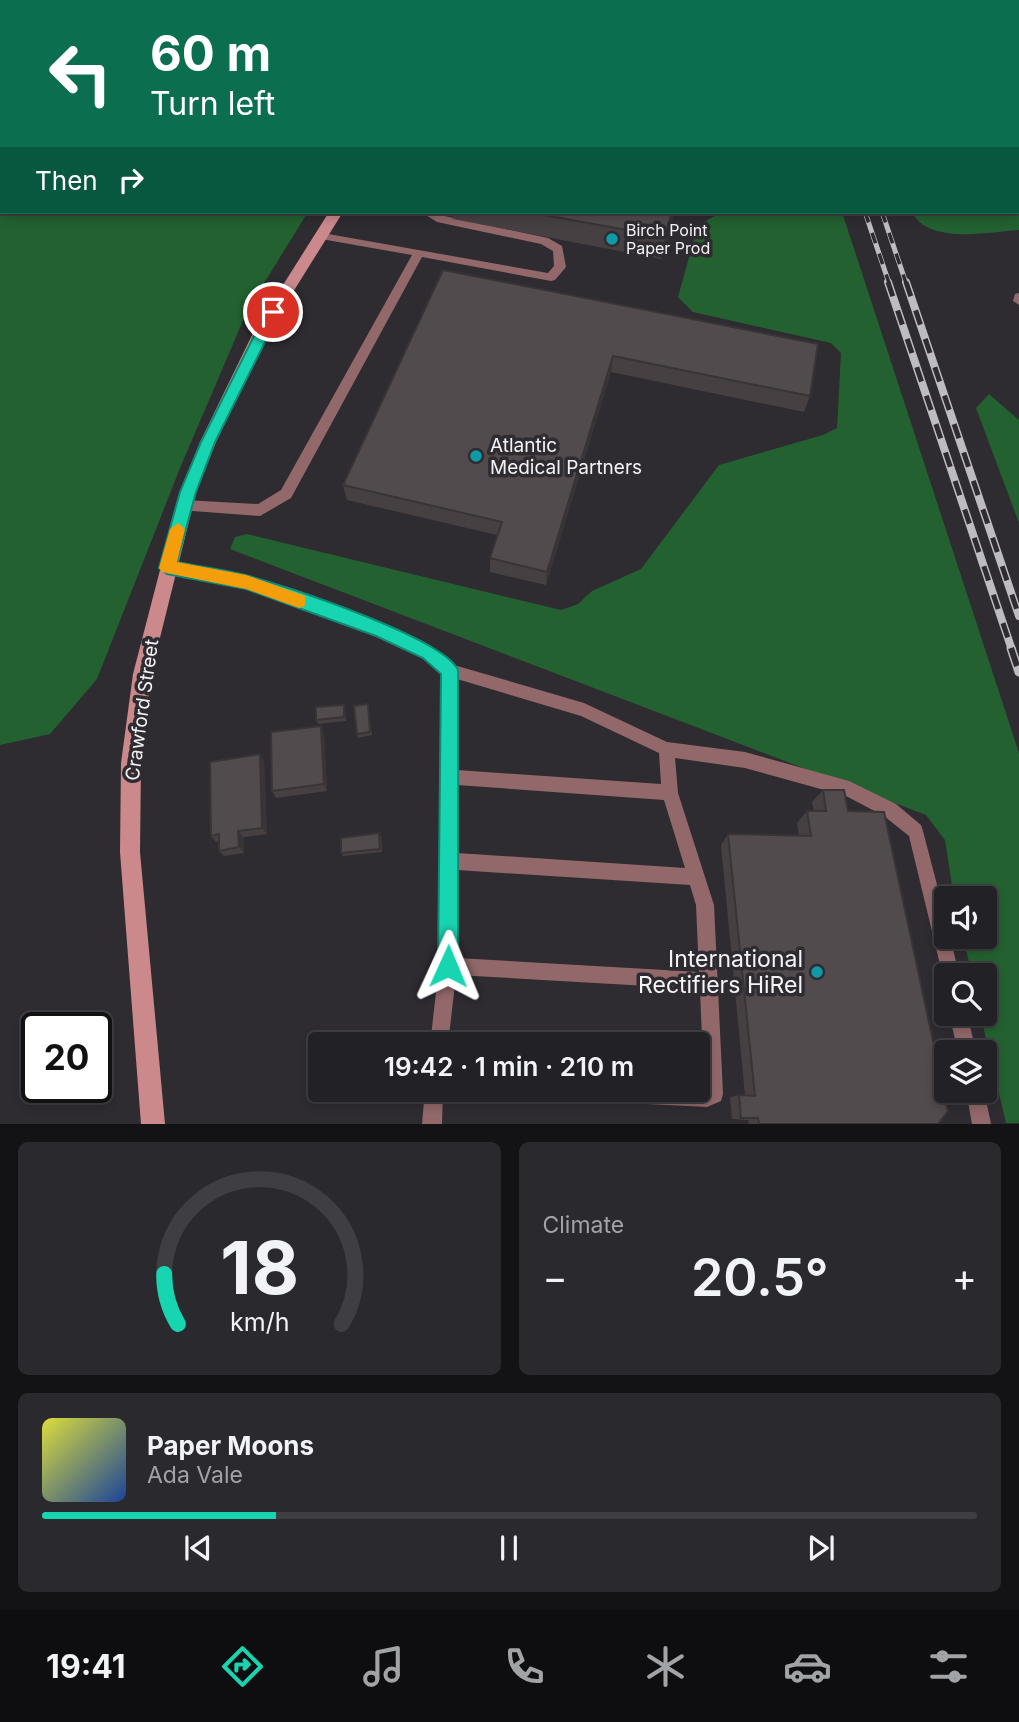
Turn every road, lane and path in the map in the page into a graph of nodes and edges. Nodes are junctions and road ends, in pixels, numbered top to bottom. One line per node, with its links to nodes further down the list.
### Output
1 (335, 214): 3 (main road, Crawford Street)
2 (430, 214): 4 (lane)
3 (321, 235): 4 (lane); 5 (main road, Crawford Street)
4 (419, 253): 5 (lane)
5 (184, 506): 6 (main road, Crawford Street)
6 (167, 568): 7 (lane); 20 (main road, Crawford Street)
7 (450, 670): 8 (lane); 9 (lane)
8 (666, 748): 10 (lane); 13 (lane)
9 (450, 777): 10 (lane); 11 (lane)
10 (670, 793): 12 (lane)
11 (449, 861): 12 (lane); 14 (lane)
12 (696, 877): 15 (lane)
13 (947, 963)
14 (448, 966): 15 (lane); 16 (lane)
15 (709, 981): 17 (lane)
16 (440, 1032)
17 (710, 1096)
18 (434, 1102): 21 (lane)
19 (978, 1103): 22 (lane)
20 (153, 1124)
21 (432, 1124)
22 (982, 1124)

